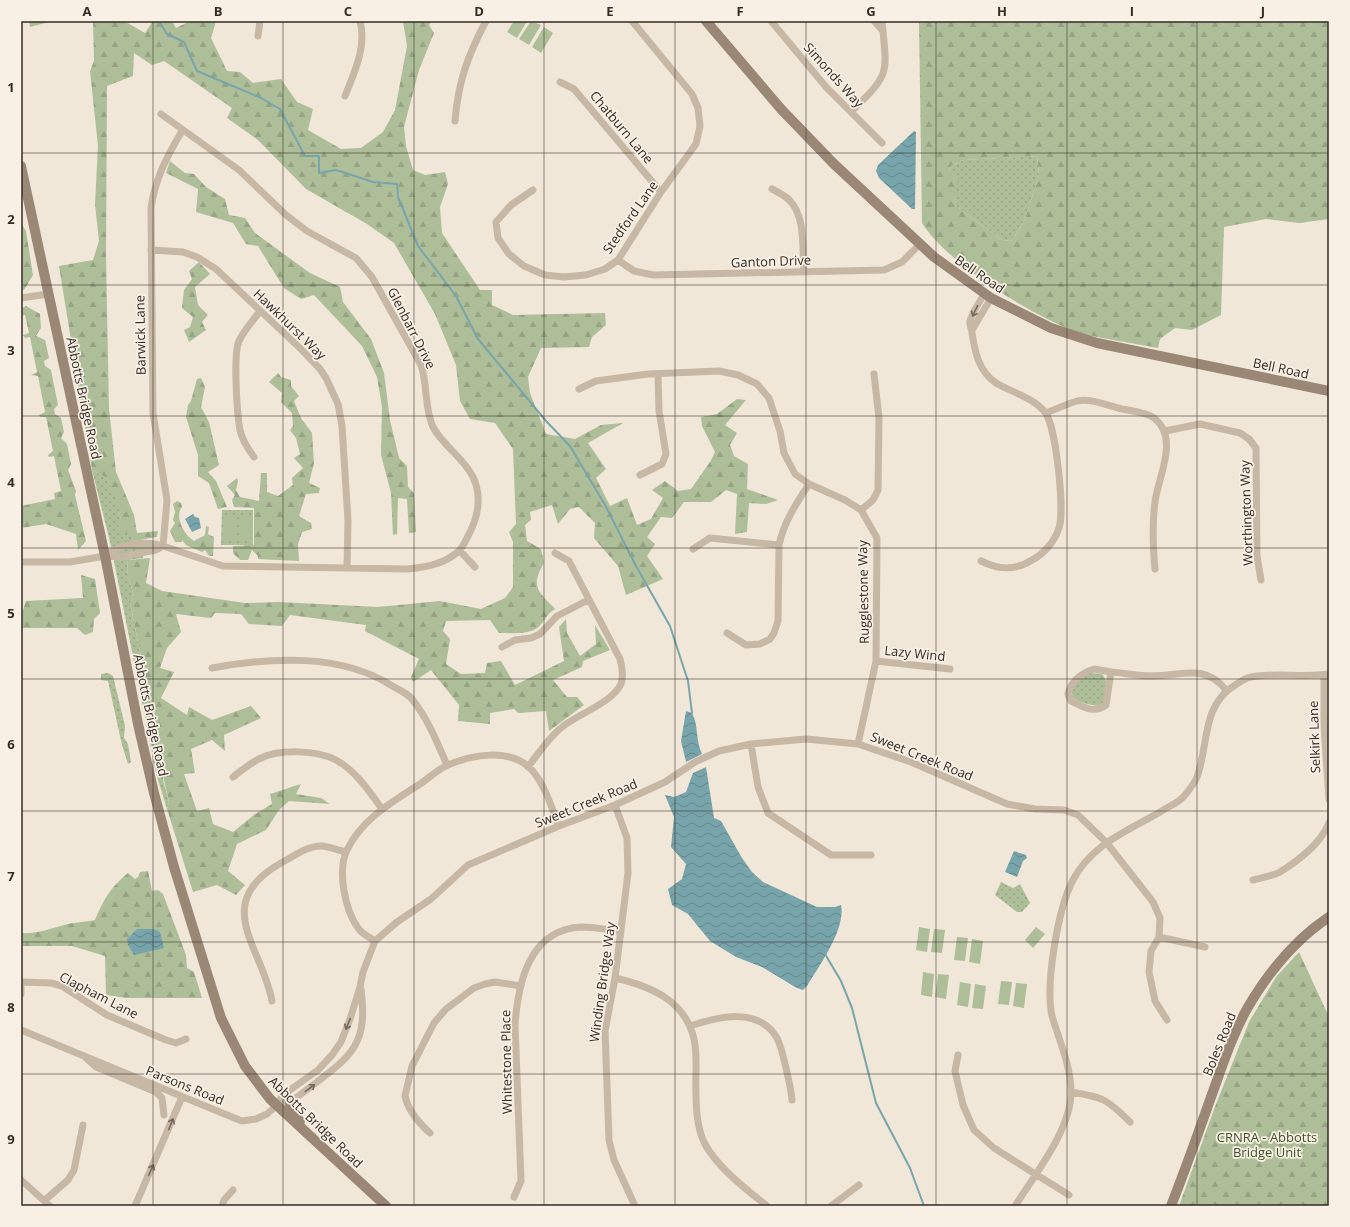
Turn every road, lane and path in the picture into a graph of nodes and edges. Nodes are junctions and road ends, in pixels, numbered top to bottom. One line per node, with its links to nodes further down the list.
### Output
1 (260, 21): 10 (street)
2 (360, 21): 12 (street)
3 (486, 21): 15 (street)
4 (632, 21): 21 (street, Stedford Lane)
5 (706, 21): 22 (main road, Bell Road)
6 (771, 21): 13 (street, Simonds Way)
7 (874, 21): 9 (street)
8 (882, 21): 9 (street)
9 (883, 32): 13 (street)
10 (258, 36)
11 (560, 82): 21 (street, Chatburn Lane)
12 (345, 96)
13 (851, 112): 17 (street, Simonds Way)
14 (161, 114): 16 (street, Glenbarr Drive)
15 (455, 121)
16 (182, 130): 23 (street, Barwick Lane); 43 (street, Glenbarr Drive)
17 (882, 143)
18 (21, 166): 26 (main road, Abbotts Bridge Road)
19 (772, 189): 25 (street)
20 (533, 190): 24 (street, Stedford Lane)
21 (661, 192): 24 (street, Stedford Lane)
22 (920, 244): 25 (street, Ganton Drive); 27 (main road, Bell Road)
23 (151, 250): 29 (street, Hawkhurst Way); 41 (street, Barwick Lane)
24 (618, 260): 25 (street, Ganton Drive)
25 (804, 272)
26 (48, 294): 28 (street); 45 (main road, Abbotts Bridge Road)
27 (988, 296): 33 (main road, Bell Road); 34 (street)
28 (21, 298)
29 (260, 311): 36 (street); 49 (street, Hawkhurst Way)
30 (658, 374): 32 (street); 37 (street); 38 (street)
31 (874, 374): 39 (street)
32 (579, 388)
33 (1329, 391)
34 (1046, 413): 35 (street); 46 (street)
35 (1164, 431): 50 (street); 51 (street, Worthington Way)
36 (254, 458)
37 (640, 475)
38 (809, 484): 39 (street); 40 (street)
39 (861, 510): 55 (street, Rugglestone Way)
40 (779, 545): 42 (street); 53 (street)
41 (163, 546): 45 (street); 49 (street, Glenbarr Drive)
42 (693, 549)
43 (460, 550): 48 (street); 49 (street, Glenbarr Drive)
44 (555, 553): 52 (street)
45 (105, 556): 47 (street); 96 (main road, Abbotts Bridge Road)
46 (981, 561)
47 (21, 562)
48 (475, 567)
49 (347, 568)
50 (1156, 569)
51 (1261, 580)
52 (588, 600): 54 (street); 64 (street)
53 (727, 633)
54 (502, 648)
55 (876, 661): 57 (street, Lazy Wind); 62 (street, Rugglestone Way)
56 (212, 668): 63 (street)
57 (950, 669)
58 (1111, 672): 58 (street); 60 (street)
59 (1327, 674): 60 (street); 66 (street, Selkirk Lane)
60 (1226, 690): 71 (street)
61 (751, 744): 62 (street, Sweet Creek Road); 67 (street, Sweet Creek Road); 73 (street)
62 (858, 744): 71 (street, Sweet Creek Road)
63 (447, 765): 64 (street); 68 (street)
64 (528, 767): 70 (street)
65 (233, 777): 68 (street)
66 (1329, 799)
67 (615, 806): 70 (street, Sweet Creek Road); 76 (street, Winding Bridge Way)
68 (382, 809): 72 (street)
69 (1329, 823): 74 (street)
70 (559, 826): 78 (street, Sweet Creek Road)
71 (1106, 842): 77 (street, Sweet Creek Road); 92 (street)
72 (346, 852): 78 (street); 85 (street)
73 (871, 855)
74 (1253, 880)
75 (1329, 917): 117 (main road, Boles Road)
76 (621, 931): 80 (street, Winding Bridge Way); 82 (street, Whitestone Place)
77 (1159, 937): 79 (street); 86 (street, Sweet Creek Road)
78 (374, 941): 83 (street)
79 (1205, 947)
80 (615, 978): 87 (street); 113 (street, Winding Bridge Way)
81 (21, 982): 84 (street); 89 (street, Clapham Lane)
82 (521, 986): 100 (street); 107 (street, Whitestone Place)
83 (360, 987): 95 (street, one-way to 83); 96 (street, one-way to 96)
84 (21, 994)
85 (272, 1001)
86 (1166, 1020)
87 (690, 1026): 94 (street); 114 (street)
88 (21, 1030): 91 (street, Parsons Road)
89 (186, 1039)
90 (958, 1055): 102 (street)
91 (85, 1056): 93 (street, Parsons Road); 97 (street, Parsons Road)
92 (1071, 1092): 98 (street); 102 (street)
93 (182, 1097): 96 (street, Parsons Road); 110 (street, one-way to 93)
94 (792, 1100)
95 (290, 1103): 96 (street); 101 (main road)
96 (276, 1106): 101 (main road, Abbotts Bridge Road)
97 (164, 1115)
98 (1130, 1122)
99 (83, 1125): 108 (street)
100 (430, 1133)
101 (338, 1163): 112 (main road, Abbotts Bridge Road)
102 (1036, 1173): 106 (street); 116 (street)
103 (21, 1180): 108 (street)
104 (859, 1185): 115 (street)
105 (233, 1190): 111 (street)
106 (1068, 1195)
107 (514, 1197)
108 (45, 1200): 109 (street)
109 (50, 1206)
110 (135, 1206)
111 (222, 1206)
112 (386, 1206)
113 (635, 1206)
114 (767, 1206)
115 (831, 1206)
116 (1015, 1206)
117 (1171, 1206)

